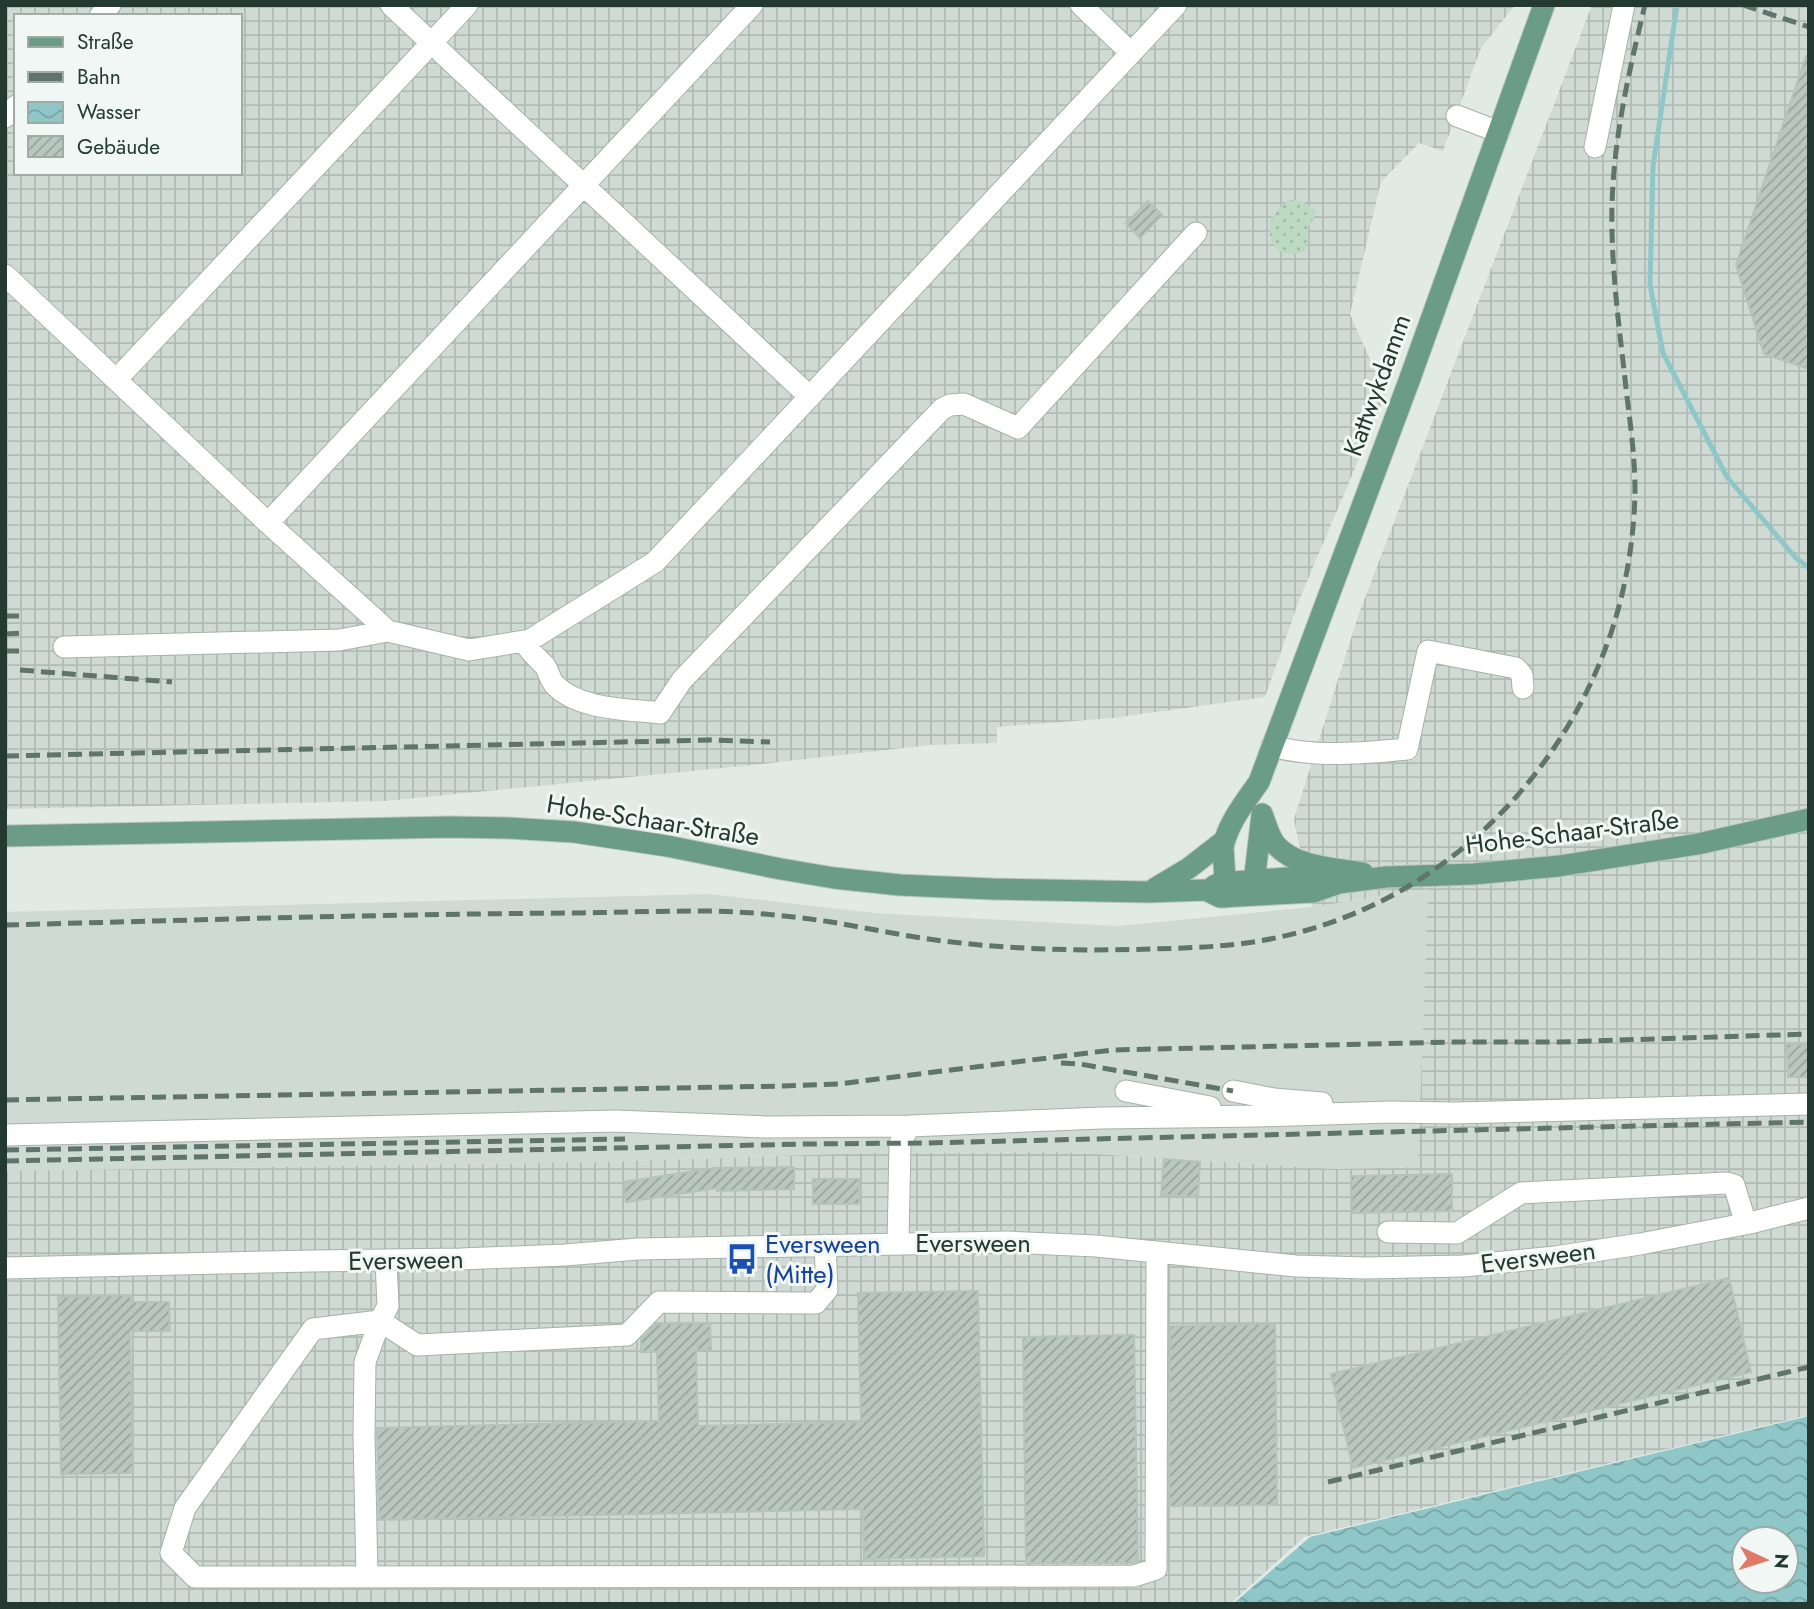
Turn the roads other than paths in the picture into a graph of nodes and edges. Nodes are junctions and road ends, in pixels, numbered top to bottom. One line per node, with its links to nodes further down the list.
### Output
1 (391, 5): 8 (street)
2 (467, 5): 8 (street)
3 (752, 5): 13 (street)
4 (1081, 5): 9 (street)
5 (1176, 5): 9 (street)
6 (1544, 5): 11 (main road, Kattwykdamm)
7 (1624, 5): 12 (street)
8 (432, 43): 13 (street); 16 (street)
9 (1131, 53): 17 (street)
10 (1457, 116): 11 (street)
11 (1499, 132): 23 (main road, Kattwykdamm)
12 (1595, 147)
13 (584, 185): 17 (street); 18 (street)
14 (1196, 233): 20 (street)
15 (5, 275): 16 (street)
16 (116, 380): 18 (street)
17 (810, 397): 20 (street)
18 (268, 523): 19 (street)
19 (388, 631): 20 (street); 21 (street)
20 (524, 641)
21 (64, 647)
22 (1523, 688): 23 (street)
23 (1272, 746): 24 (main road, Kattwykdamm)
24 (1259, 782): 25 (main road, Kattwykdamm); 28 (main road, Kattwykdamm)
25 (1262, 814): 29 (main road); 30 (main road, Kattwykdamm)
26 (1809, 819): 29 (main road, Hohe-Schaar-Straße)
27 (5, 836): 32 (main road, Hohe-Schaar-Straße)
28 (1224, 840): 31 (main road, Kattwykdamm); 32 (main road)
29 (1386, 877): 30 (main road, Hohe-Schaar-Straße)
30 (1253, 888): 31 (main road, Hohe-Schaar-Straße)
31 (1219, 890): 32 (main road, Hohe-Schaar-Straße)
32 (1149, 892)
33 (1126, 1091): 37 (street)
34 (1233, 1091): 36 (street)
35 (1809, 1104): 36 (street)
36 (1390, 1112): 37 (street)
37 (1258, 1116): 38 (street)
38 (910, 1126): 39 (street); 43 (street)
39 (5, 1135)
40 (1809, 1208): 41 (street, Eversween)
41 (1746, 1224): 42 (street); 45 (street, Eversween)
42 (1388, 1232)
43 (898, 1244): 44 (street, Eversween); 45 (street, Eversween)
44 (825, 1245): 46 (street, Eversween); 48 (street)
45 (1157, 1252): 49 (street)
46 (386, 1260): 47 (street, Eversween); 48 (street)
47 (5, 1268)
48 (380, 1321): 49 (street); 49 (street)
49 (367, 1576)

